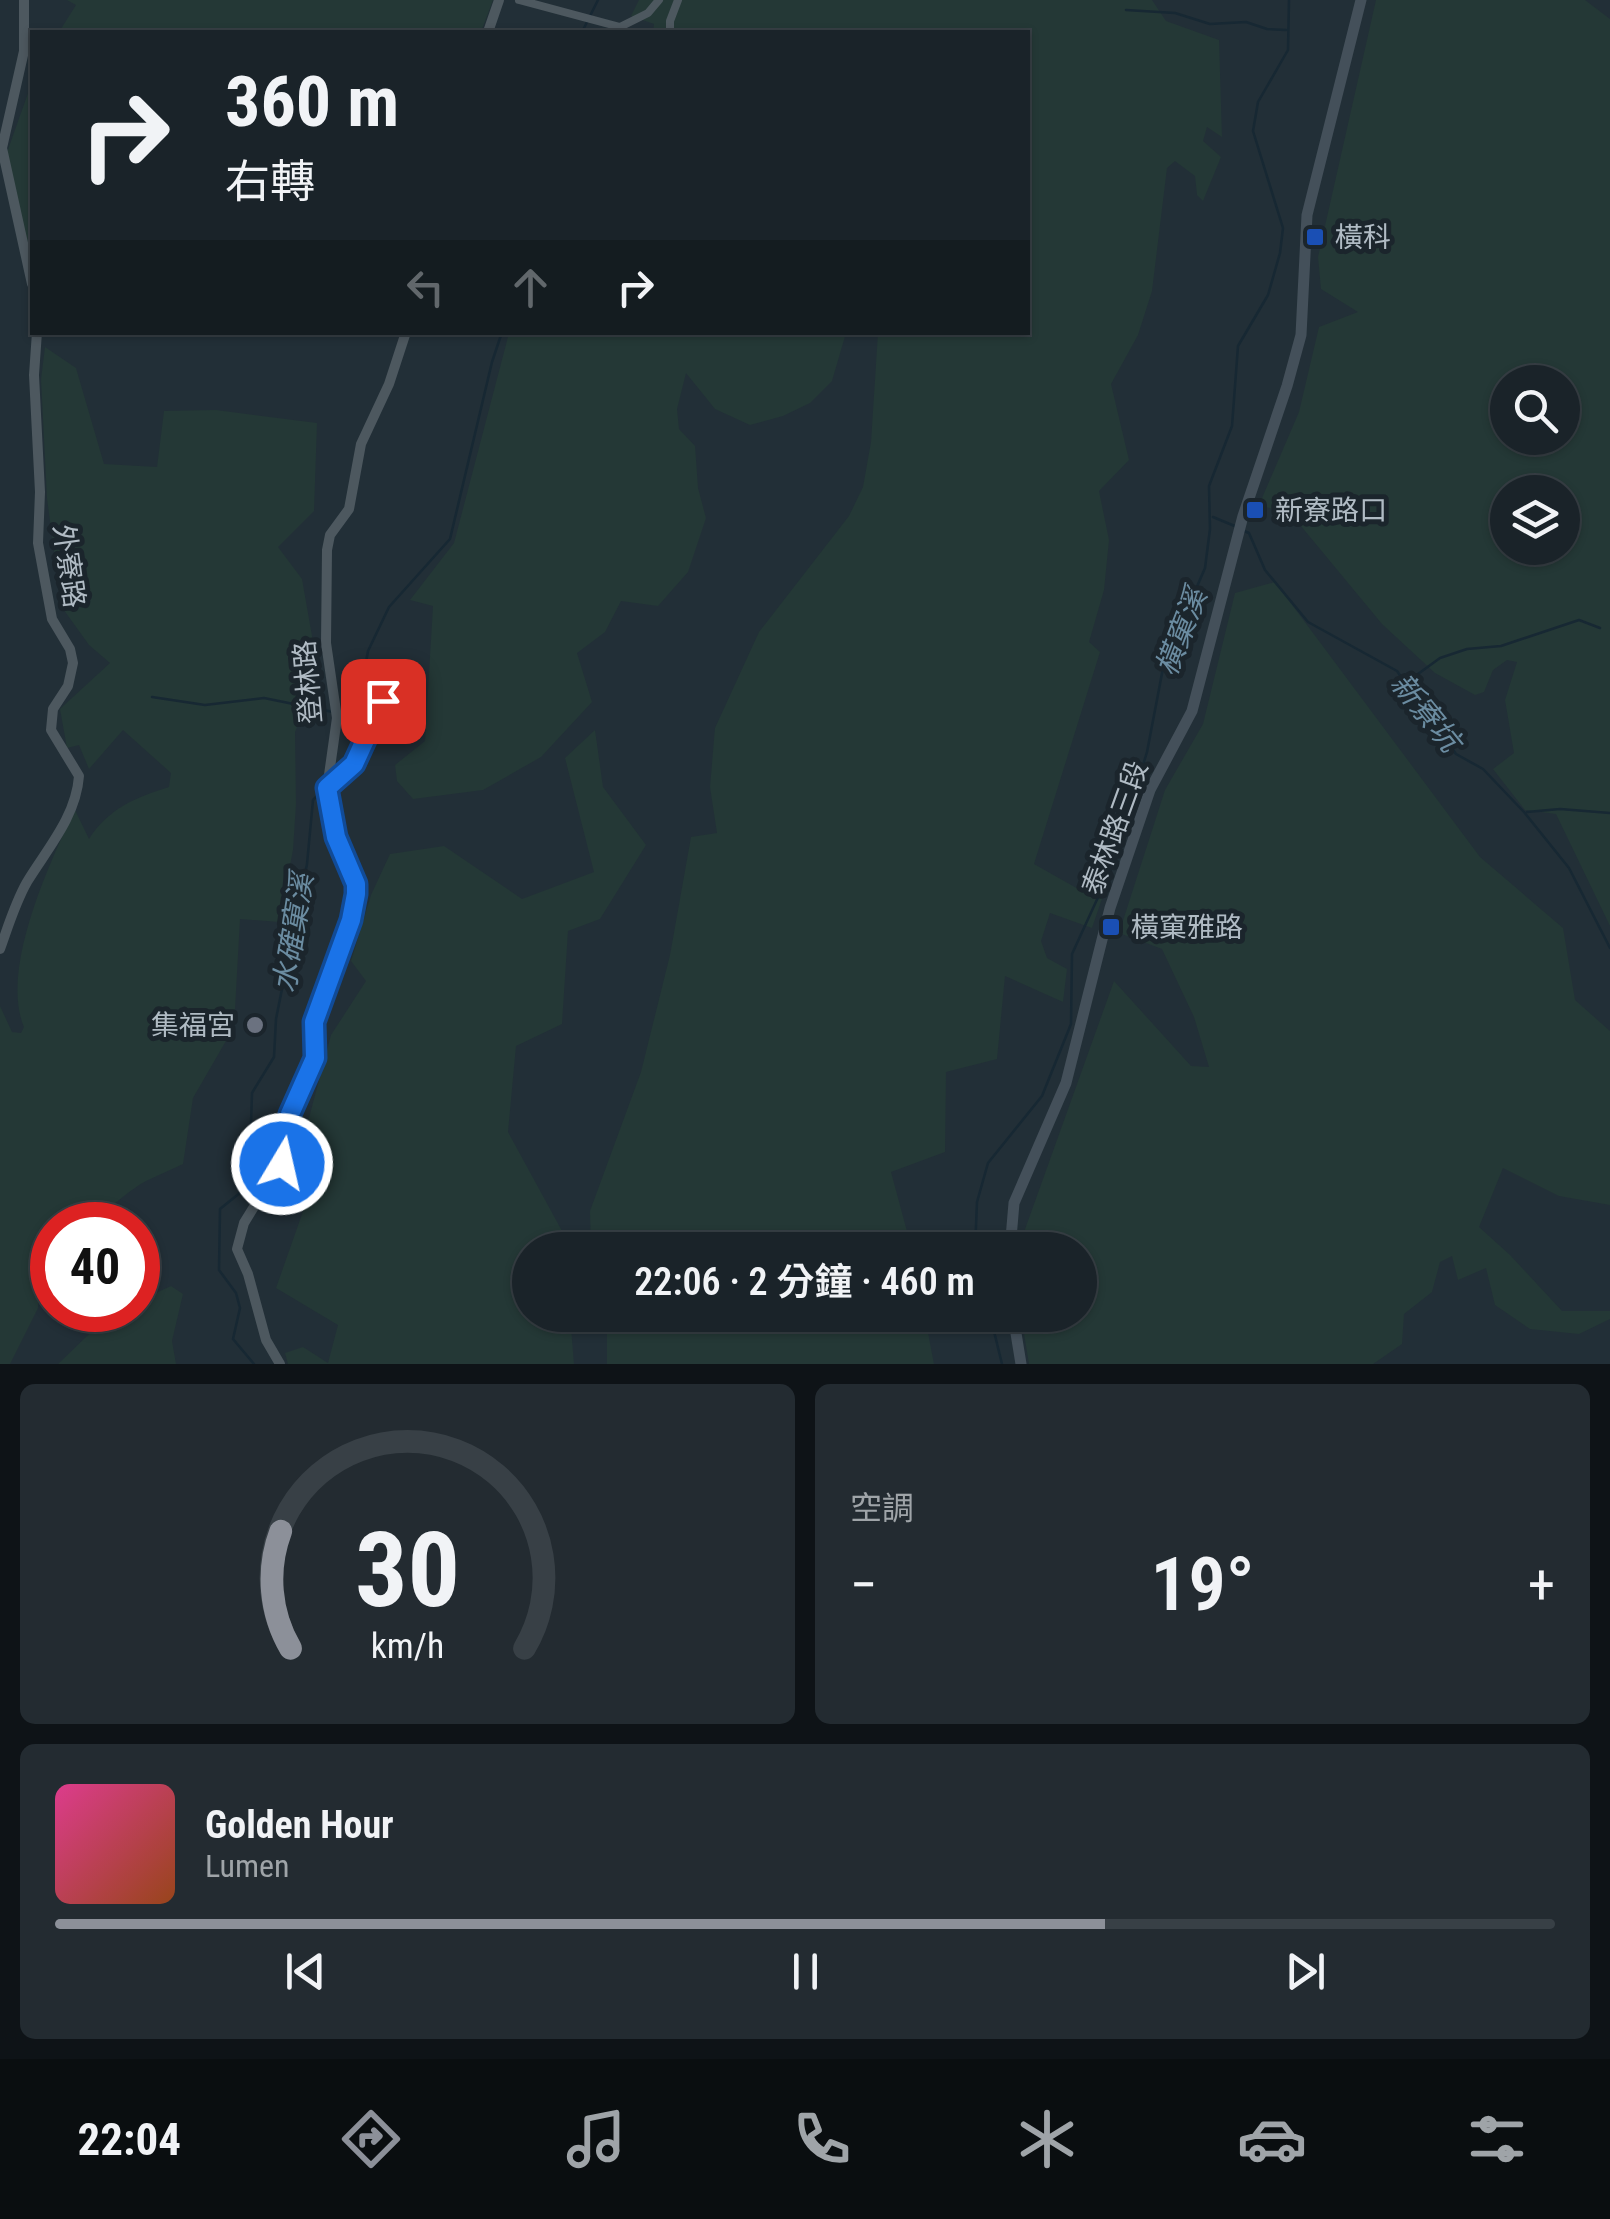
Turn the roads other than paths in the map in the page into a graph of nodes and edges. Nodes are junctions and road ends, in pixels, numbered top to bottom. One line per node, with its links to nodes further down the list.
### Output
1 (24, 0): 9 (street)
2 (499, 0): 7 (street)
3 (519, 0): 4 (street)
4 (659, 0)
5 (678, 0): 8 (street)
6 (1360, 0): 15 (main road, 泰林路三段)
7 (489, 30)
8 (670, 30)
9 (30, 275)
10 (38, 335): 14 (street, 外寮路)
11 (405, 335): 13 (street, 登林路)
12 (383, 701): 13 (street)
13 (327, 784): 17 (street, 登林路)
14 (0, 949)
15 (1012, 1232)
16 (1016, 1332): 18 (main road)
17 (280, 1364)
18 (1021, 1364)

